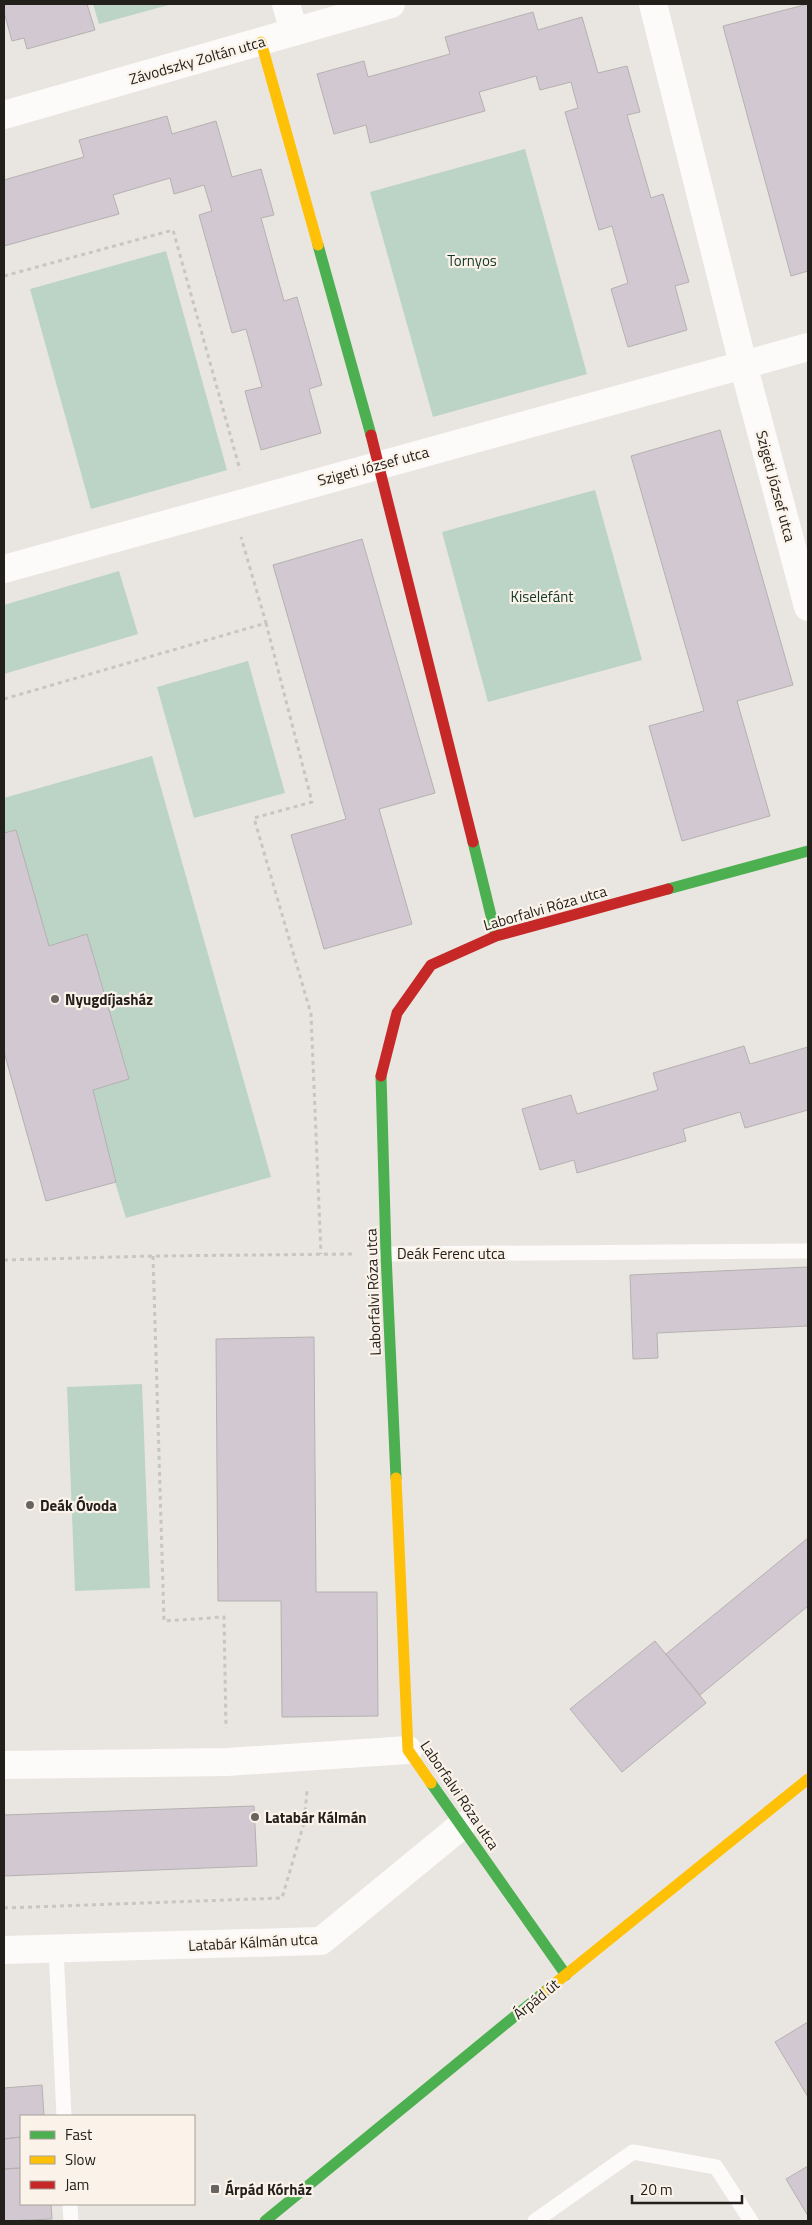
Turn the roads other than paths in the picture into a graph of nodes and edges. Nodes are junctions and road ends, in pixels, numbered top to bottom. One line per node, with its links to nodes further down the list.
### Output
1 (286, 4): 4 (street)
2 (391, 4): 4 (street, Závodszky Zoltán utca)
3 (654, 4): 8 (street)
4 (294, 32): 5 (street, Závodszky Zoltán utca)
5 (261, 42): 6 (street, Závodszky Zoltán utca); 9 (street)
6 (4, 115)
7 (808, 347): 8 (street, Szigeti József utca)
8 (743, 364): 9 (street, Szigeti József utca); 11 (street, Szigeti József utca)
9 (379, 465): 10 (street, Szigeti József utca); 13 (street)
10 (4, 569)
11 (808, 607)
12 (808, 851): 13 (street, Laborfalvi Róza utca)
13 (496, 936): 15 (street, Laborfalvi Róza utca)
14 (808, 1251): 15 (lane, Deák Ferenc utca)
15 (386, 1254): 16 (street, Laborfalvi Róza utca)
16 (408, 1750): 17 (street); 21 (street, Laborfalvi Róza utca)
17 (4, 1765)
18 (808, 1779): 20 (street, Árpád út)
19 (808, 1798): 20 (lane)
20 (768, 1810): 24 (street, Árpád út)
21 (461, 1826): 22 (street, Latabár Kálmán utca); 24 (street, Laborfalvi Róza utca)
22 (56, 1949): 23 (street, Latabár Kálmán utca); 25 (lane)
23 (4, 1950)
24 (566, 1975): 28 (street, Árpád út)
25 (64, 2115)
26 (70, 2205): 27 (lane)
27 (71, 2221)
28 (265, 2221)
29 (535, 2221): 30 (lane)
30 (751, 2221)

